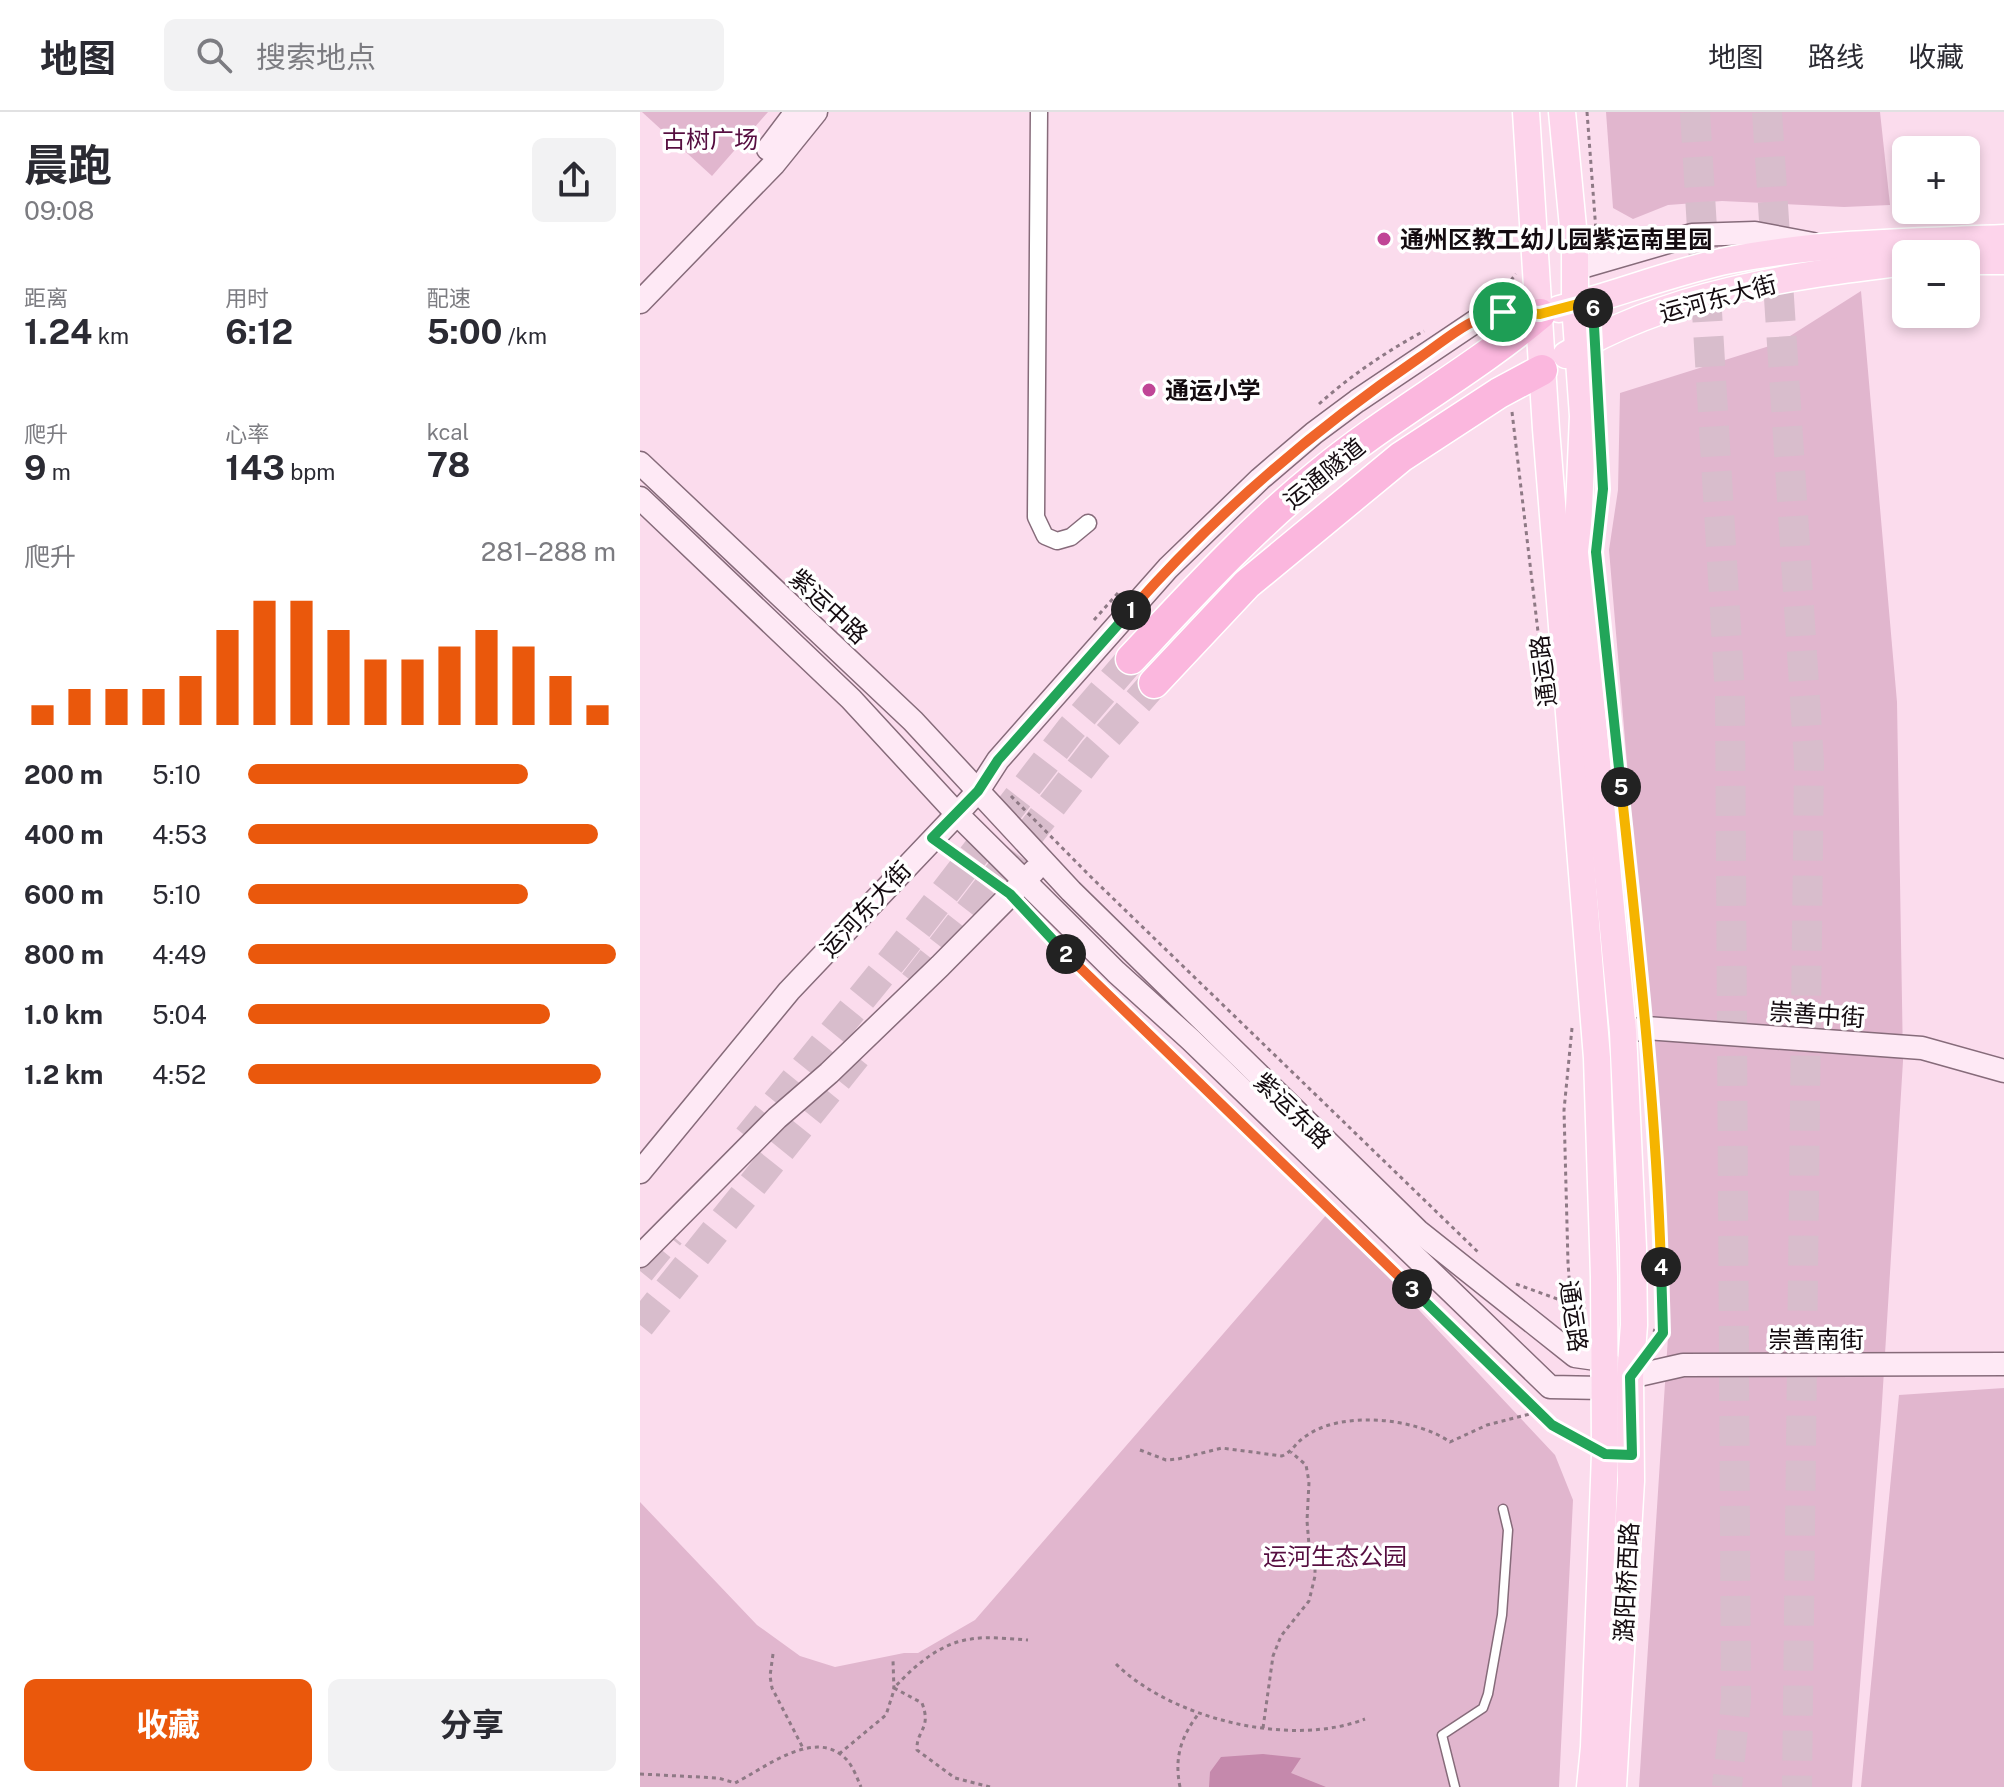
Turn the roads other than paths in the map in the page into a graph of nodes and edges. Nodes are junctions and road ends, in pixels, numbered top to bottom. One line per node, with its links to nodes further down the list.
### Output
1 (796, 112): 12 (main road)
2 (816, 112): 13 (main road)
3 (1039, 112): 20 (street)
4 (1526, 112): 15 (main road, 通运路)
5 (1562, 112): 11 (main road)
6 (2004, 238): 7 (main road, 运河东大街)
7 (1822, 245): 11 (main road, 运河东大街); 14 (main road, 运河东大街)
8 (1980, 261): 9 (main road)
9 (2004, 261)
10 (1892, 264): 16 (main road, 运河东大街)
11 (1581, 267): 14 (main road, 通运路)
12 (640, 281)
13 (640, 302)
14 (1575, 305): 15 (main road, 运河东大街); 16 (main road, 通运路)
15 (1540, 314): 17 (main road, 通运路); 21 (highway, 运通隧道); 23 (main road, 运河东大街)
16 (1579, 348): 17 (main road, 运河东大街); 27 (main road, 通运路)
17 (1542, 370): 22 (highway, 运通隧道); 31 (main road, 通运路)
18 (640, 463): 23 (main road, 紫运中路)
19 (640, 498): 24 (main road)
20 (1088, 523)
21 (1131, 659)
22 (1154, 683)
23 (978, 791): 24 (main road, 运河东大街); 25 (main road, 紫运东路)
24 (957, 814): 26 (main road, 紫运东路); 29 (main road, 运河东大街)
25 (1044, 862): 26 (main road); 31 (main road, 紫运东路)
26 (1017, 887): 30 (main road); 34 (main road, 紫运东路)
27 (1634, 1030): 28 (main road, 崇善中街); 33 (main road, 通运路)
28 (2004, 1071)
29 (640, 1172)
30 (640, 1256)
31 (1603, 1360): 33 (main road); 34 (main road, 通运路)
32 (2004, 1364): 33 (main road, 崇善南街)
33 (1630, 1377): 34 (main road, 紫运东路); 38 (main road, 潞阳桥西路)
34 (1603, 1388): 37 (main road, 潞阳桥西路)
35 (1503, 1509): 36 (lane)
36 (1455, 1787)
37 (1590, 1787)
38 (1613, 1787)

